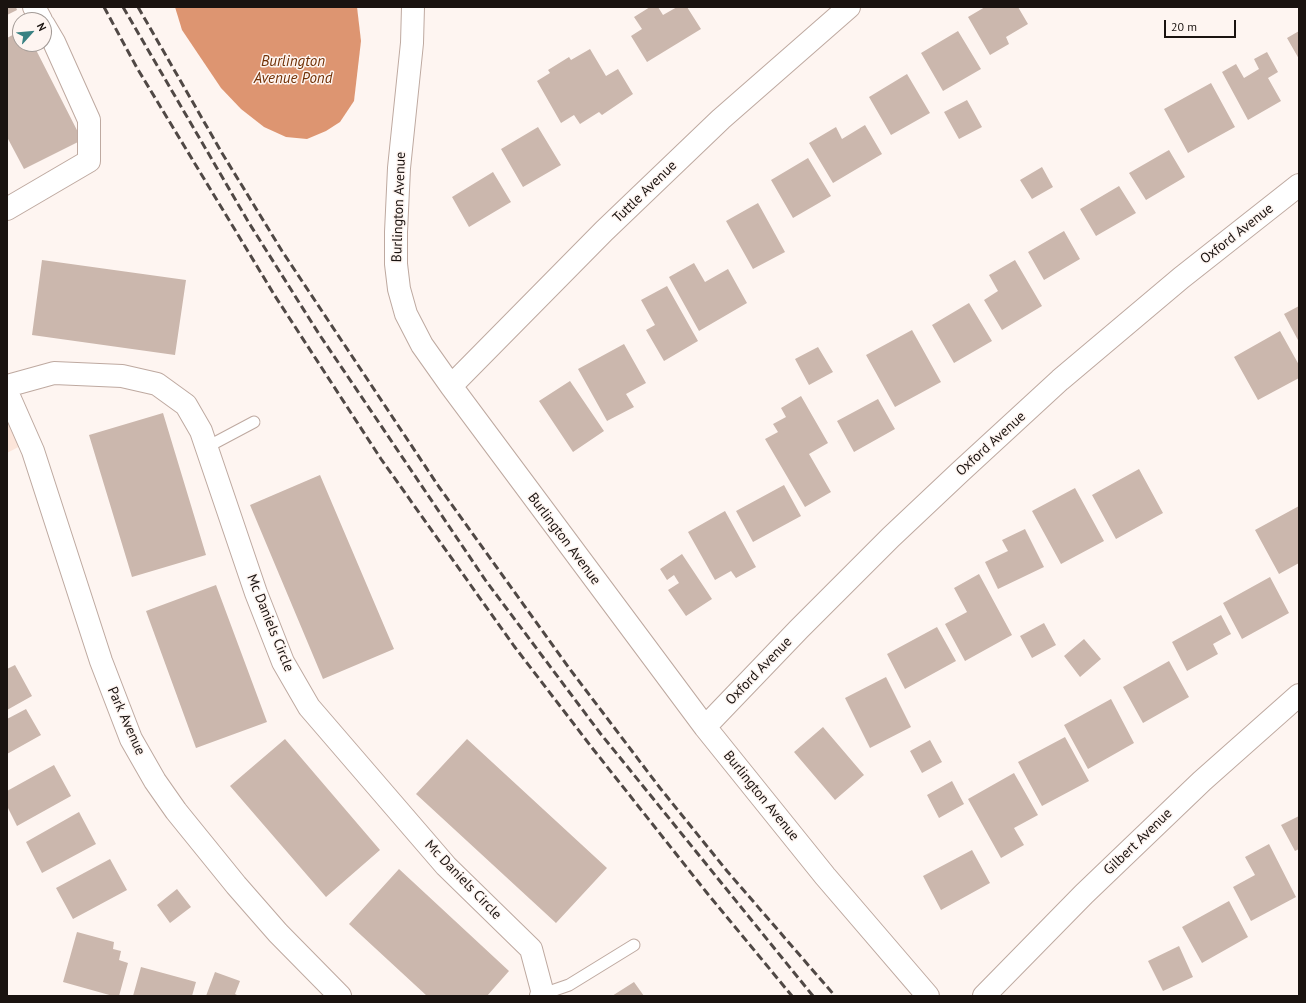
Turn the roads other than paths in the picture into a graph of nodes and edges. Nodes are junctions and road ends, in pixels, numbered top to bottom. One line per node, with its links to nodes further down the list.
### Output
1 (412, 7): 7 (street, Burlington Avenue)
2 (849, 7): 7 (street, Tuttle Avenue)
3 (52, 39): 5 (street)
4 (1299, 185): 13 (street, Oxford Avenue)
5 (7, 209)
6 (7, 386): 11 (street, Mc Daniels Circle)
7 (451, 386): 13 (street, Burlington Avenue)
8 (7, 392): 9 (street, Park Avenue)
9 (12, 418): 16 (street, Park Avenue)
10 (254, 422): 11 (lane)
11 (207, 447): 15 (street, Mc Daniels Circle)
12 (1299, 695): 18 (street, Gilbert Avenue)
13 (705, 728): 17 (street, Burlington Avenue)
14 (634, 945): 15 (lane)
15 (542, 995)
16 (340, 996)
17 (928, 996)
18 (984, 996)

